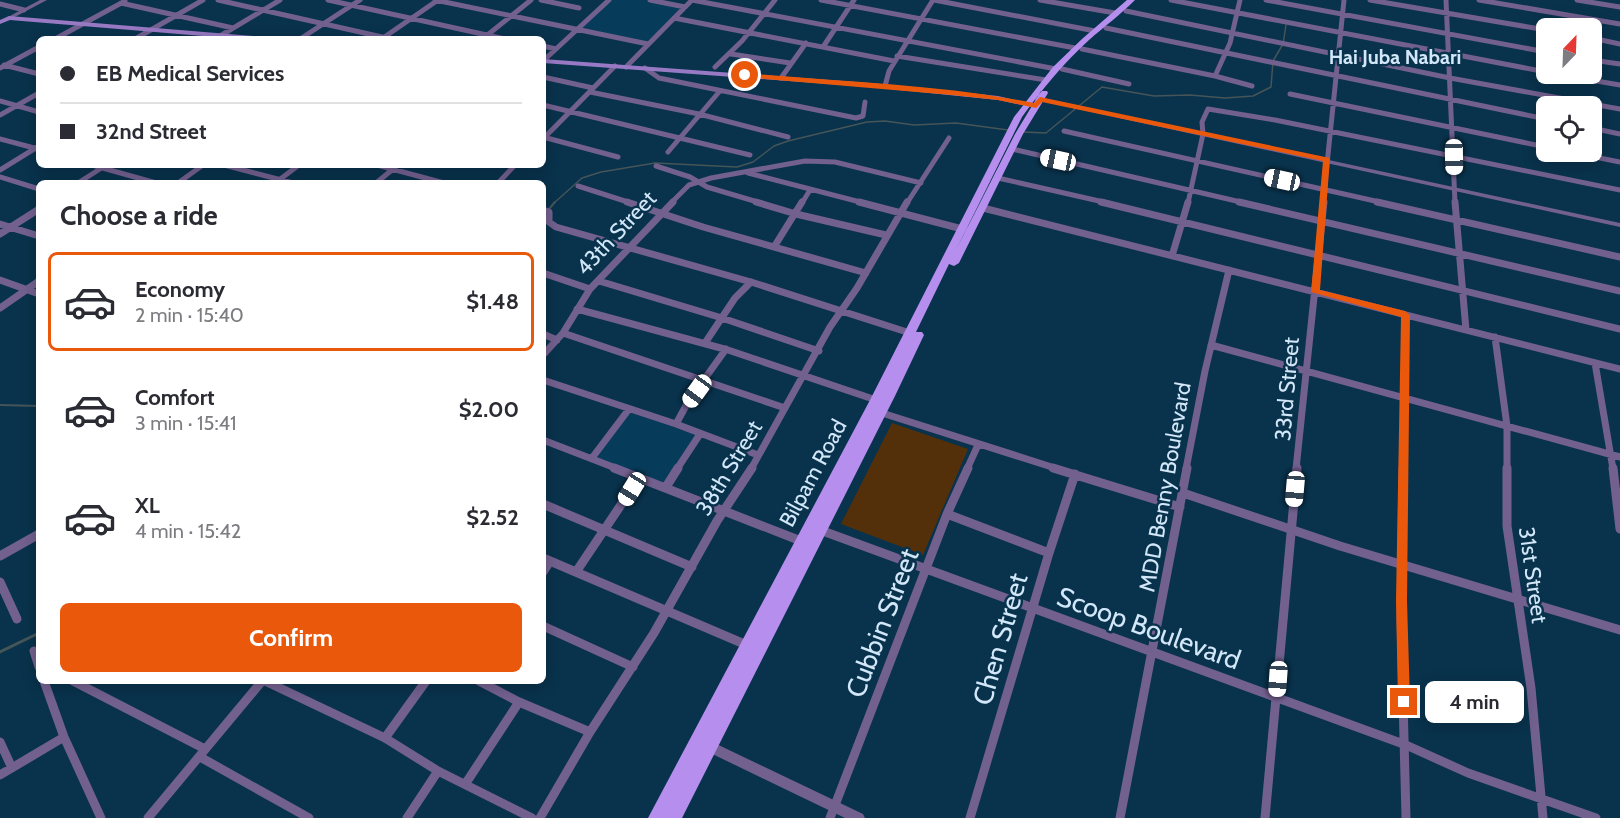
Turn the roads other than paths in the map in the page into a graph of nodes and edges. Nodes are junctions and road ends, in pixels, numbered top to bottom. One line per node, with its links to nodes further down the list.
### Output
1 (44, 0): 35 (street)
2 (203, 0): 42 (street)
3 (218, 0): 36 (street)
4 (280, 0): 36 (street)
5 (328, 0): 30 (street)
6 (360, 0): 30 (street)
7 (437, 0): 44 (street); 47 (street)
8 (531, 0): 44 (street)
9 (541, 0): 34 (street)
10 (609, 0): 58 (street)
11 (650, 0): 32 (street)
12 (692, 0): 32 (street); 40 (street)
13 (776, 0): 40 (street)
14 (821, 0): 31 (street)
15 (854, 0): 31 (street)
16 (934, 0): 49 (street); 60 (street)
17 (1040, 0): 38 (street)
18 (1131, 0): 38 (main road)
19 (1139, 0): 37 (main road)
20 (1171, 0): 41 (street)
21 (1240, 0): 41 (street)
22 (1266, 0): 43 (street)
23 (1344, 0): 43 (street, 33rd Street)
24 (1370, 0): 39 (street)
25 (1446, 0): 39 (street)
26 (1479, 0): 52 (street)
27 (1577, 0): 33 (street)
28 (124, 1): 42 (street); 53 (street)
29 (0, 4): 35 (street)
30 (352, 5): 47 (street); 51 (street)
31 (850, 6): 49 (street); 55 (street)
32 (685, 7): 48 (street)
33 (1620, 7)
34 (579, 8)
35 (24, 10): 46 (street)
36 (262, 10): 51 (street); 54 (street)
37 (1126, 11): 56 (main road); 62 (street)
38 (1115, 13): 60 (main road)
39 (1446, 13): 57 (street); 64 (street)
40 (765, 14): 55 (street); 61 (street)
41 (1238, 14): 62 (street); 63 (street)
42 (176, 15): 54 (street); 59 (street)
43 (1342, 15): 63 (street, 33rd Street); 64 (street)
44 (510, 16): 58 (street); 73 (street)
45 (0, 17): 46 (street)
46 (9, 18): 50 (main road); 53 (main road)
47 (412, 18): 71 (street); 72 (street)
48 (674, 18): 61 (street); 77 (street)
49 (920, 20): 74 (street); 83 (street)
50 (0, 22)
51 (324, 24): 69 (street); 70 (street)
52 (1620, 24)
53 (82, 25): 59 (main road); 65 (street)
54 (233, 28): 68 (street)
55 (837, 28): 74 (street); 80 (street)
56 (1106, 28): 83 (main road); 85 (street)
57 (1536, 28)
58 (575, 29): 77 (street); 82 (street)
59 (150, 30): 66 (street); 67 (main road)
60 (1095, 31): 83 (main road)
61 (749, 32): 76 (street); 86 (street)
62 (1232, 33): 85 (street); 88 (street)
63 (1341, 34): 87 (street); 88 (street, 33rd Street)
64 (1449, 35): 84 (street); 87 (street)
65 (61, 36)
66 (140, 36)
67 (200, 36)
68 (220, 36)
69 (305, 36)
70 (375, 36)
71 (386, 36)
72 (480, 36)
73 (485, 36)
74 (907, 40): 90 (street); 100 (street)
75 (1602, 40): 78 (street)
76 (806, 43): 80 (street); 93 (street)
77 (648, 44): 97 (street)
78 (1620, 44)
79 (546, 47): 82 (street)
80 (823, 47): 90 (street)
81 (36, 49): 95 (street)
82 (556, 49): 89 (street)
83 (1079, 49): 100 (main road); 103 (street)
84 (1536, 50)
85 (1225, 53): 103 (street); 104 (street)
86 (731, 54): 93 (street); 98 (street)
87 (1449, 54): 101 (street); 107 (street)
88 (1337, 56): 104 (street, 33rd Street); 107 (street)
89 (546, 58)
90 (896, 59): 108 (street); 112 (street)
91 (546, 61): 96 (main road)
92 (1602, 61): 94 (street)
93 (790, 63): 106 (street)
94 (1620, 64)
95 (2, 66): 102 (street)
96 (615, 66): 97 (main road); 114 (street)
97 (626, 67): 99 (main road)
98 (715, 67)
99 (645, 69): 106 (main road); 115 (street)
100 (1059, 69): 108 (main road); 110 (street); 120 (main road)
101 (1536, 70)
102 (36, 73)
103 (1215, 76): 113 (street)
104 (1337, 77): 118 (street); 122 (street, 33rd Street)
105 (546, 78): 114 (street)
106 (781, 78): 112 (main road)
107 (1450, 78): 118 (street); 125 (street)
108 (1046, 80): 120 (main road)
109 (1602, 82): 111 (street)
110 (1129, 84)
111 (1620, 85)
112 (885, 86): 120 (main road)
113 (1252, 86)
114 (591, 90): 127 (street); 128 (street)
115 (719, 93): 121 (street); 128 (street)
116 (1290, 94): 122 (street)
117 (36, 95): 123 (street)
118 (1450, 100): 130 (street); 131 (street)
119 (0, 101): 123 (street)
120 (1033, 101): 135 (street); 144 (main road)
121 (865, 102)
122 (1335, 103): 131 (street); 134 (street, 33rd Street)
123 (16, 105): 126 (street); 129 (street)
124 (546, 106): 127 (street)
125 (1620, 109)
126 (36, 111)
127 (569, 112): 137 (street); 142 (street)
128 (699, 114): 138 (street); 142 (street)
129 (0, 115)
130 (1536, 117)
131 (1453, 128): 143 (street); 150 (street)
132 (1602, 130): 136 (street)
133 (1064, 131): 153 (street)
134 (1330, 132): 135 (street); 150 (street); 152 (street, 33rd Street)
135 (1203, 134): 152 (street); 153 (street)
136 (1620, 134)
137 (546, 135)
138 (788, 137)
139 (949, 138): 177 (street, 38th Street)
140 (0, 139): 145 (street)
141 (546, 139): 149 (street)
142 (678, 139): 147 (street); 148 (street)
143 (1536, 145)
144 (1009, 147): 167 (main road, Bilpam Road); 184 (street); 197 (main road, Bilpam Road)
145 (36, 148)
146 (36, 149): 164 (street)
147 (668, 152)
148 (750, 155)
149 (618, 157)
150 (1454, 157): 180 (street); 183 (street)
151 (1602, 158): 154 (street)
152 (1327, 160): 180 (street); 181 (street, 33rd Street)
153 (1195, 161): 181 (street); 184 (street)
154 (1620, 162)
155 (656, 166): 176 (street)
156 (101, 168): 168 (street)
157 (110, 168): 169 (street)
158 (199, 168): 170 (street)
159 (234, 168): 171 (street)
160 (295, 168): 172 (street)
161 (394, 168): 173 (street)
162 (398, 168): 174 (street)
163 (512, 168): 175 (street)
164 (0, 170)
165 (743, 172): 176 (street, 43th Street); 177 (street, 43th Street); 182 (street)
166 (0, 177): 179 (street)
167 (998, 178): 185 (main road, Bilpam Road); 192 (street)
168 (83, 180)
169 (147, 180)
170 (182, 180)
171 (274, 180)
172 (278, 180)
173 (380, 180)
174 (435, 180)
175 (501, 180)
176 (697, 181): 187 (street, 43th Street); 189 (street)
177 (921, 183): 190 (street, 38th Street)
178 (578, 186): 187 (street)
179 (36, 188)
180 (1455, 188): 191 (street); 195 (street)
181 (1324, 189): 191 (street); 193 (street, 33rd Street)
182 (810, 190): 189 (street); 190 (street)
183 (1620, 190)
184 (1189, 191): 192 (street); 193 (street)
185 (983, 208): 197 (main road, Bilpam Road); 205 (street)
186 (36, 210): 196 (street)
187 (661, 212): 201 (street); 202 (street, 43th Street)
188 (547, 213): 202 (street)
189 (796, 214): 200 (street); 201 (street)
190 (900, 214): 197 (street); 200 (street, 38th Street)
191 (1457, 220): 203 (street); 206 (street)
192 (1184, 221): 204 (street); 205 (street)
193 (1321, 222): 203 (street); 204 (street, 33rd Street)
194 (0, 224): 196 (street)
195 (1620, 225)
196 (11, 227): 198 (street); 199 (street)
197 (968, 230): 227 (main road, Bilpam Road); 246 (main road, Bilpam Road)
198 (0, 234)
199 (36, 235)
200 (886, 235): 208 (street, 38th Street)
201 (774, 247): 208 (street)
202 (630, 248): 211 (street, 43th Street); 212 (street)
203 (1460, 253): 216 (street); 217 (street)
204 (1317, 254): 216 (street); 218 (street, 33rd Street)
205 (1172, 256): 207 (street)
206 (1620, 257)
207 (1229, 270): 218 (street); 232 (street, MDD Benny Boulevard)
208 (866, 273): 222 (street, 38th Street)
209 (546, 274): 214 (street)
210 (0, 280): 215 (street)
211 (599, 280): 214 (street, 43th Street); 224 (street)
212 (751, 282): 222 (street); 224 (street)
213 (36, 283): 215 (street)
214 (590, 289): 221 (street, 43th Street)
215 (27, 290): 219 (street); 220 (street)
216 (1463, 291): 225 (street); 226 (street)
217 (1620, 291)
218 (1315, 292): 223 (street); 238 (street, 33rd Street)
219 (36, 293)
220 (0, 308)
221 (577, 309): 229 (street, 43th Street); 231 (street)
222 (841, 310): 227 (street); 234 (street, 38th Street)
223 (1405, 315): 226 (street); 242 (street)
224 (722, 318): 231 (street); 234 (street)
225 (1620, 329)
226 (1466, 330): 230 (street)
227 (910, 333): 243 (main road, Bilpam Road)
228 (546, 334): 229 (street)
229 (560, 336): 235 (street, 43th Street); 240 (street)
230 (1495, 337): 236 (street); 248 (street, 31st Street)
231 (705, 343): 233 (street)
232 (1211, 345): 238 (street); 258 (street, MDD Benny Boulevard)
233 (726, 349): 239 (street); 240 (street)
234 (819, 351): 239 (street, 38th Street)
235 (546, 352)
236 (1595, 363): 237 (street); 253 (street)
237 (1620, 369)
238 (1307, 371): 242 (street); 266 (street, 33rd Street)
239 (803, 374): 243 (street); 244 (street, 38th Street)
240 (705, 380): 244 (street); 247 (street)
241 (546, 381): 245 (street)
242 (1405, 397): 248 (street); 272 (street)
243 (876, 400): 268 (main road, Bilpam Road)
244 (785, 408): 252 (street, 38th Street)
245 (628, 409): 247 (street); 254 (street)
246 (882, 413): 251 (street); 265 (main road, Bilpam Road)
247 (676, 424): 249 (street)
248 (1507, 426): 253 (street); 277 (street, 31st Street)
249 (700, 434): 252 (street); 257 (street)
250 (546, 441): 254 (street)
251 (978, 445): 255 (street); 262 (street, Cubbin Street)
252 (758, 455): 261 (street, 38th Street)
253 (1616, 456): 263 (street)
254 (592, 458): 256 (street)
255 (1075, 474): 260 (street); 269 (street, Chen Street)
256 (639, 478): 257 (street); 264 (street)
257 (666, 487): 261 (street)
258 (1183, 494): 260 (street, MDD Benny Boulevard); 266 (street)
259 (546, 505): 264 (street)
260 (1180, 507): 285 (street, MDD Benny Boulevard)
261 (725, 510): 268 (street); 273 (street, 38th Street)
262 (947, 514): 269 (street); 274 (street, Cubbin Street)
263 (1620, 529)
264 (605, 530): 273 (street); 275 (street)
265 (820, 530): 274 (street, Scoop Boulevard); 283 (main road, Bilpam Road)
266 (1292, 530): 272 (street); 294 (street, 33rd Street)
267 (36, 536): 270 (street)
268 (801, 541): 283 (main road, Bilpam Road)
269 (1049, 553): 278 (street, Chen Street)
270 (0, 556)
271 (547, 560): 275 (street)
272 (1402, 565): 277 (street); 300 (street)
273 (692, 567): 279 (street, 38th Street)
274 (926, 569): 278 (street, Scoop Boulevard); 308 (street, Cubbin Street)
275 (576, 572): 279 (street)
276 (0, 582): 280 (street)
277 (1518, 598): 282 (street); 307 (street, 31st Street)
278 (1032, 609): 285 (street, Scoop Boulevard); 318 (street, Chen Street)
279 (667, 611): 283 (street); 287 (street, 38th Street)
280 (17, 619)
281 (546, 627): 287 (street)
282 (1620, 630)
283 (753, 648): 301 (main road, Bilpam Road); 315 (main road, Bilpam Road)
284 (34, 651): 286 (street)
285 (1153, 654): 294 (street, Scoop Boulevard); 319 (street, MDD Benny Boulevard)
286 (36, 657)
287 (633, 667): 296 (street, 38th Street)
288 (45, 684): 297 (street)
289 (79, 684): 302 (street)
290 (260, 684): 302 (street)
291 (269, 684): 298 (street)
292 (424, 684): 298 (street)
293 (485, 684): 295 (street)
294 (1276, 699): 300 (street, Scoop Boulevard); 320 (street, 33rd Street)
295 (519, 702): 296 (street); 306 (street)
296 (590, 732): 314 (street, 38th Street)
297 (64, 736): 303 (street); 309 (street)
298 (385, 738): 304 (street)
299 (0, 742): 303 (street)
300 (1406, 745): 307 (street, Scoop Boulevard); 321 (street)
301 (708, 746): 308 (street); 316 (main road, Bilpam Road)
302 (203, 753): 310 (street); 311 (street)
303 (12, 768): 305 (street)
304 (438, 771): 306 (street); 312 (street)
305 (0, 775)
306 (466, 783): 313 (street)
307 (1541, 797): 322 (street, 31st Street); 323 (street, Scoop Boulevard)
308 (832, 812): 317 (street)
309 (101, 818)
310 (148, 818)
311 (309, 818)
312 (407, 818)
313 (532, 818)
314 (540, 818)
315 (656, 818)
316 (673, 818)
317 (859, 818)
318 (970, 818)
319 (1120, 818)
320 (1265, 818)
321 (1406, 818)
322 (1543, 818)
323 (1596, 818)

